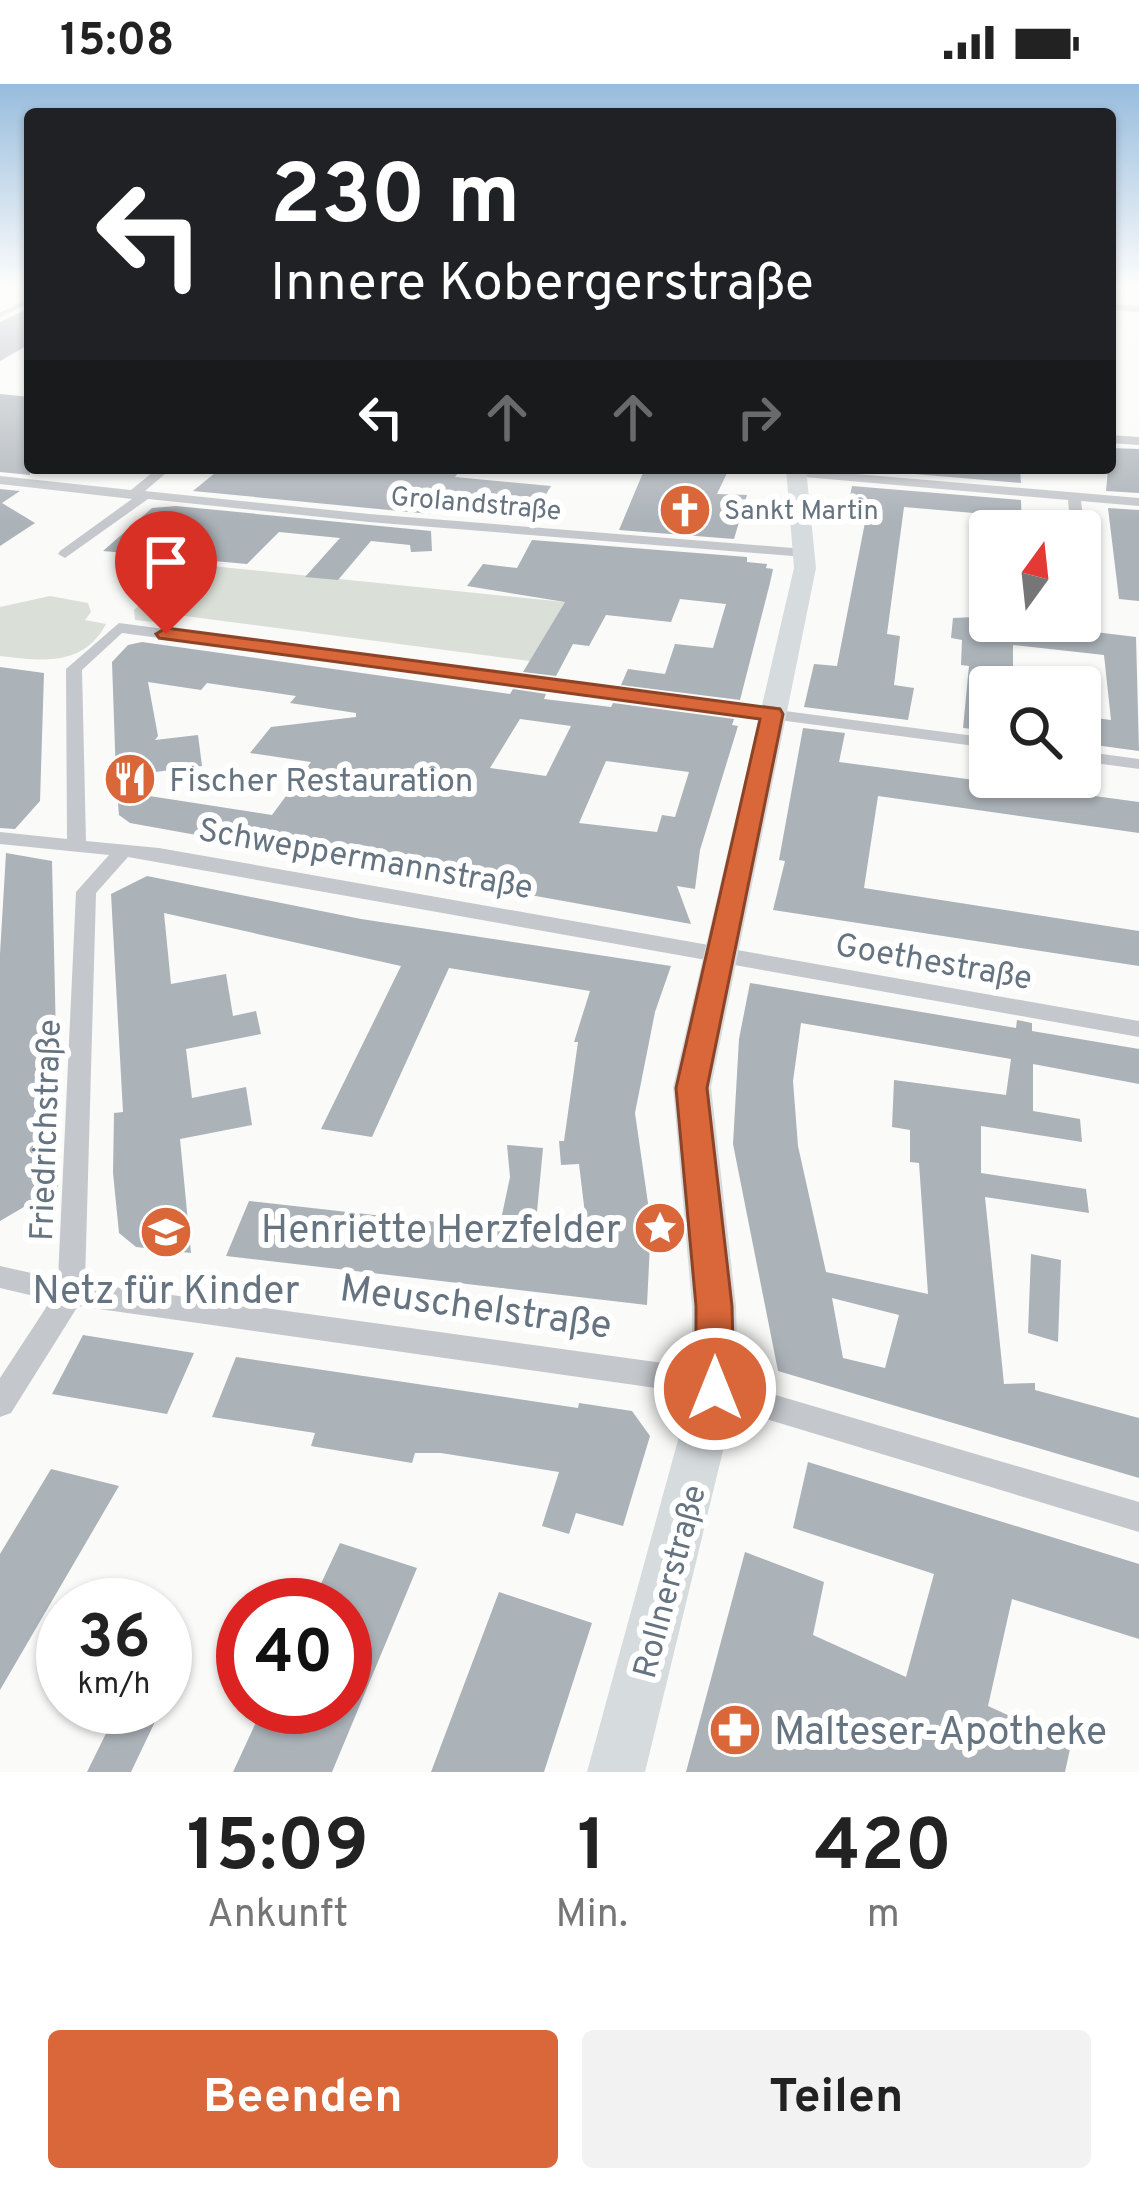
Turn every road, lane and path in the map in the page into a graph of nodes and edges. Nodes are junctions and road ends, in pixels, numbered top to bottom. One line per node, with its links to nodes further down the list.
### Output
1 (160, 474): 5 (street)
2 (796, 474): 9 (street, Rollnerstraße)
3 (839, 474): 6 (street)
4 (0, 480): 5 (street, Grolandstraße)
5 (138, 495): 9 (street, Grolandstraße); 10 (street)
6 (1075, 496): 7 (street); 8 (street)
7 (1139, 502)
8 (1076, 510)
9 (806, 553): 11 (street, Rollnerstraße)
10 (65, 554)
11 (772, 714): 12 (street); 16 (street); 18 (street, Rollnerstraße)
12 (969, 740)
13 (1101, 759): 14 (street)
14 (1139, 764)
15 (0, 838): 16 (street, Schweppermannstraße)
16 (75, 847): 17 (street, Schweppermannstraße)
17 (121, 853): 18 (street, Schweppermannstraße); 21 (street, Friedrichstraße)
18 (718, 955): 19 (street, Goethestraße); 22 (street, Rollnerstraße)
19 (1139, 1029)
20 (0, 1276): 21 (street, Meuschelstraße)
21 (70, 1292): 22 (street, Meuschelstraße); 23 (street, Friedrichstraße)
22 (715, 1389): 24 (street, Meuschelstraße); 25 (street, Rollnerstraße)
23 (0, 1404)
24 (1139, 1516)
25 (616, 1772)

